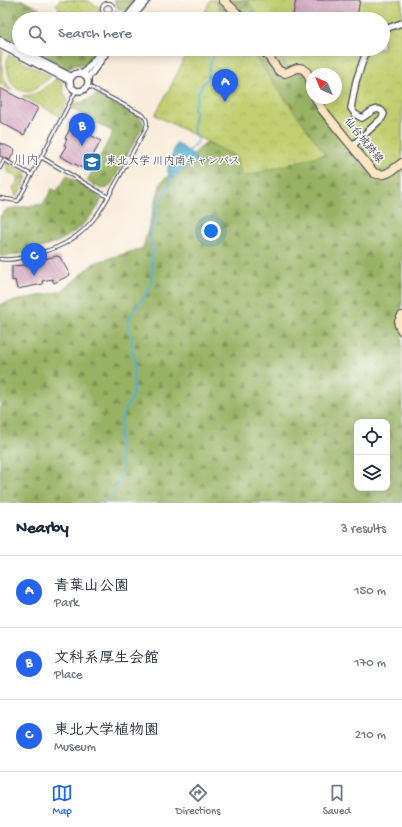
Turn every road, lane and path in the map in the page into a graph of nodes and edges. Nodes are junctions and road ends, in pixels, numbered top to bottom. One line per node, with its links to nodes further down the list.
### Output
1 (141, 0): 7 (street)
2 (147, 0): 8 (street)
3 (223, 0): 9 (street)
4 (111, 2): 5 (lane); 6 (lane)
5 (103, 12)
6 (114, 12)
7 (131, 12)
8 (138, 12)
9 (236, 12)
10 (402, 23): 11 (street)
11 (390, 27)
12 (0, 40): 14 (street)
13 (0, 45): 15 (street)
14 (12, 47)
15 (12, 51)
16 (23, 56): 24 (street)
17 (29, 56): 24 (street)
18 (99, 56): 23 (street)
19 (103, 56): 23 (street)
20 (268, 56): 22 (street)
21 (365, 56): 28 (street)
22 (306, 71)
23 (86, 76): 24 (street); 25 (street)
24 (71, 79): 26 (street)
25 (88, 86): 26 (street); 33 (lane)
26 (76, 91): 29 (lane)
27 (319, 104): 28 (street, 仙台城跡線)
28 (352, 146): 30 (street, 仙台城跡線)
29 (41, 157): 32 (lane); 33 (lane)
30 (402, 163)
31 (0, 168): 32 (lane)
32 (32, 175): 34 (lane)
33 (108, 197): 35 (lane)
34 (0, 198)
35 (0, 259)
36 (402, 316): 37 (street)
37 (402, 331)

